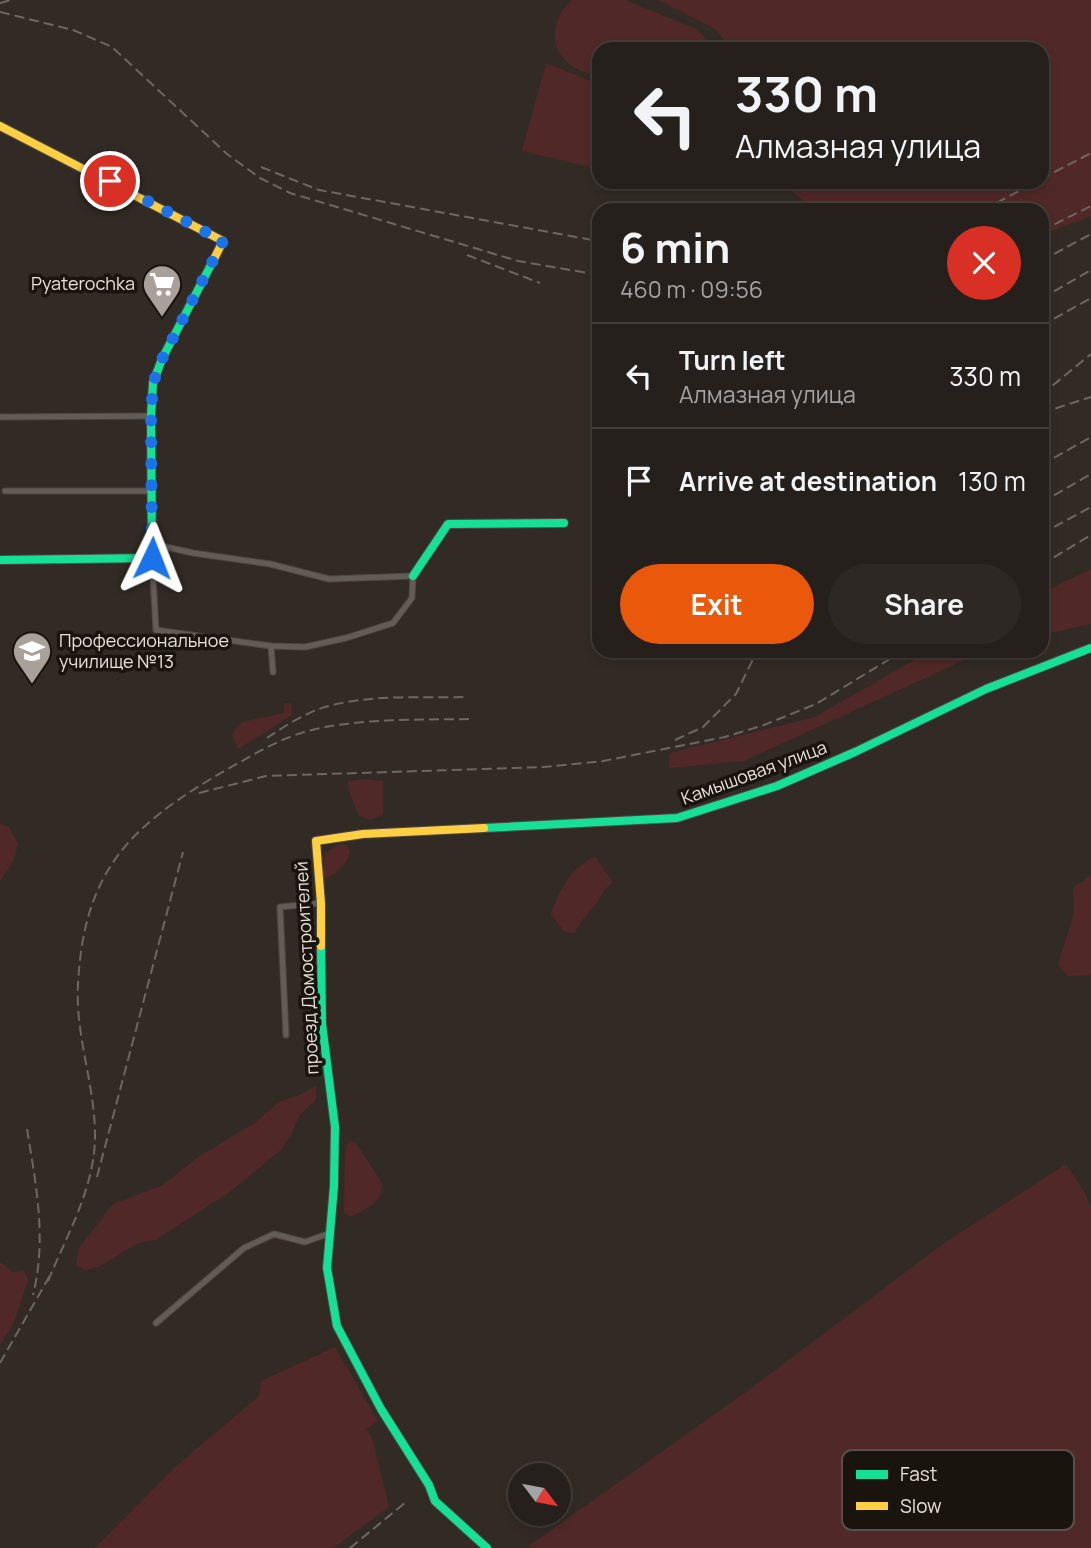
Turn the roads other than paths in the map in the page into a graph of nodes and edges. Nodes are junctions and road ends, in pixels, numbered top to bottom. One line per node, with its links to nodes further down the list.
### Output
1 (0, 126): 2 (street)
2 (151, 416): 3 (street); 5 (street)
3 (0, 417)
4 (5, 491): 5 (street)
5 (153, 491): 7 (street)
6 (564, 523): 10 (street)
7 (153, 544): 8 (street); 10 (street)
8 (152, 558): 9 (street); 11 (street)
9 (0, 560)
10 (413, 576): 11 (street)
11 (271, 646): 13 (street)
12 (1091, 648): 14 (street, Камышовая улица)
13 (273, 672)
14 (316, 841): 15 (street, проезд Домостроителей)
15 (321, 903): 16 (street); 17 (street, проезд Домостроителей)
16 (286, 1035)
17 (330, 1233): 18 (street); 19 (street, проезд Домостроителей)
18 (156, 1323)
19 (487, 1548)

